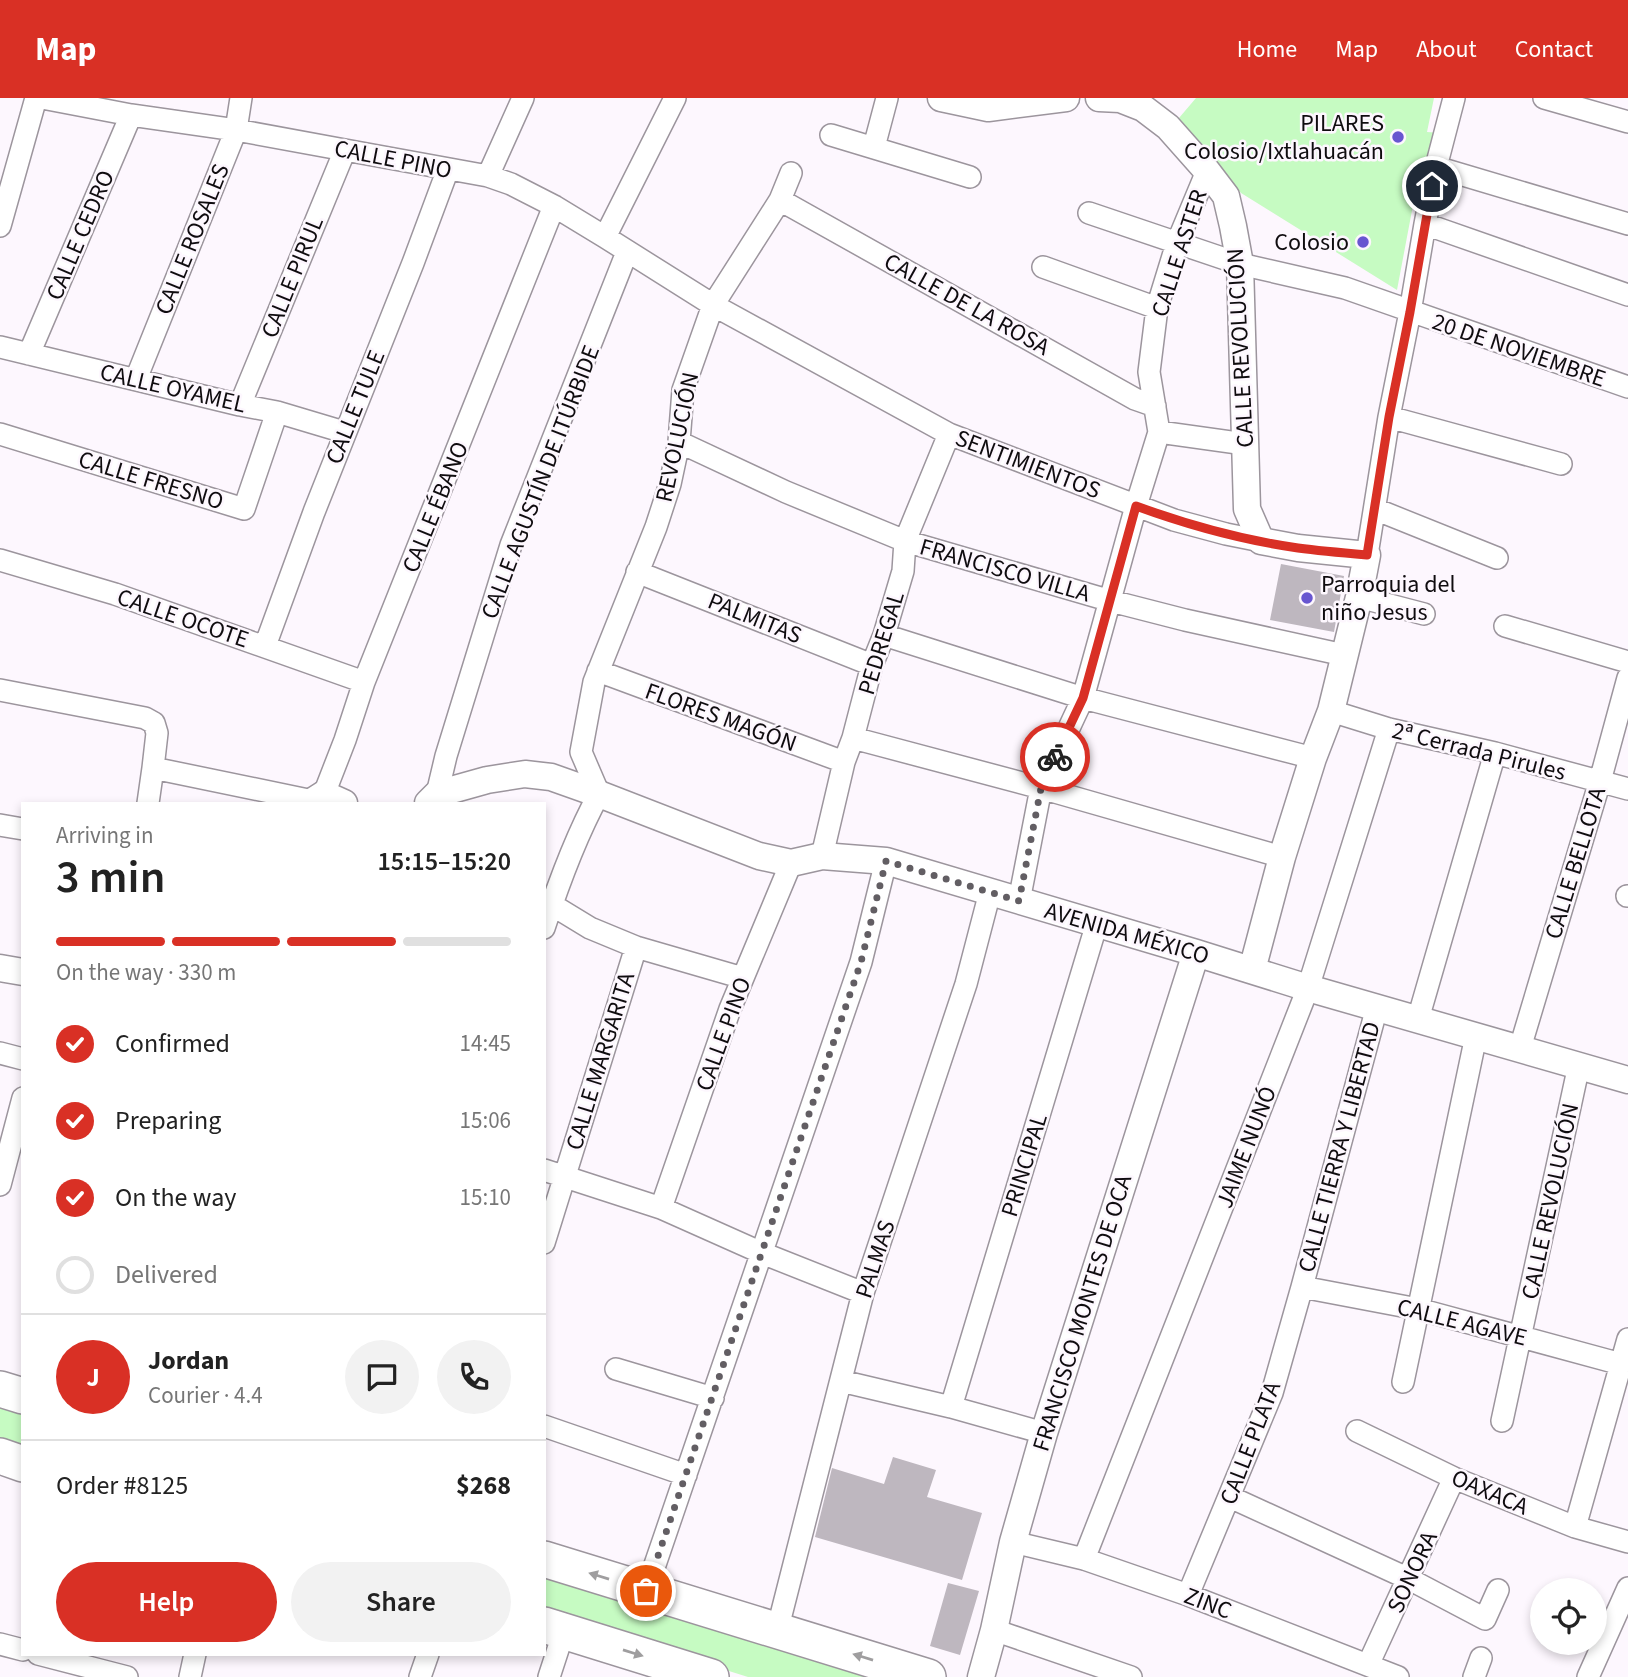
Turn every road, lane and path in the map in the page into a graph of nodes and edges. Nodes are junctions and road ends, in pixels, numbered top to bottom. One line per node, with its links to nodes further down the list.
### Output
1 (36, 98): 30 (street)
2 (42, 98): 13 (street, CALLE PINO)
3 (241, 98): 15 (street, CALLE ROSALES)
4 (523, 98): 23 (street)
5 (675, 98): 31 (street)
6 (887, 98): 17 (street)
7 (941, 98): 12 (street)
8 (1066, 98): 12 (street)
9 (1099, 98): 21 (street, CALLE REVOLUCIÓN)
10 (1454, 98): 19 (street)
11 (1544, 98): 14 (street)
12 (990, 103)
13 (131, 116): 15 (street, CALLE PINO); 41 (street, CALLE CEDRO)
14 (1628, 122)
15 (236, 130): 18 (street, CALLE PINO); 42 (street, CALLE ROSALES)
16 (831, 135): 17 (street)
17 (874, 147): 24 (street)
18 (345, 150): 20 (street, CALLE PINO); 44 (street, CALLE PIRUL)
19 (1436, 167): 28 (street); 29 (street)
20 (448, 169): 23 (street, CALLE PINO); 48 (street, CALLE TULE)
21 (1207, 171): 32 (street, CALLE ASTER); 34 (street, CALLE REVOLUCIÓN)
22 (791, 173): 25 (street, REVOLUCIÓN)
23 (488, 176): 26 (street, CALLE PINO)
24 (970, 177)
25 (780, 200): 37 (street, REVOLUCIÓN); 45 (street, CALLE DE LA ROSA)
26 (554, 206): 31 (street, CALLE PINO); 74 (street, CALLE ÉBANO)
27 (1089, 212): 32 (street, 20 DE NOVIEMBRE)
28 (1424, 224): 36 (street); 39 (street)
29 (1628, 224)
30 (0, 226)
31 (606, 237): 33 (street, CALLE PINO)
32 (1177, 243): 34 (street, 20 DE NOVIEMBRE); 38 (street, CALLE ASTER)
33 (627, 252): 37 (street, CALLE PINO); 88 (street, CALLE AGUSTÍN DE ITÚRBIDE)
34 (1240, 264): 39 (street, 20 DE NOVIEMBRE); 53 (street, CALLE REVOLUCIÓN)
35 (1043, 267): 38 (street)
36 (1628, 295)
37 (713, 305): 51 (street, SENTIMIENTOS); 52 (street, REVOLUCIÓN)
38 (1157, 308): 45 (street, CALLE ASTER)
39 (1410, 312): 43 (street, 20 DE NOVIEMBRE); 47 (street)
40 (0, 347): 41 (street, CALLE OYAMEL)
41 (29, 354): 42 (street, CALLE OYAMEL)
42 (136, 379): 44 (street, CALLE OYAMEL)
43 (1628, 387)
44 (240, 405): 46 (street, CALLE OYAMEL)
45 (1155, 406): 49 (street, CALLE ASTER)
46 (277, 412): 48 (street, CALLE OYAMEL); 50 (street, CALLE FRESNO)
47 (1389, 417): 54 (street); 56 (street)
48 (344, 432): 68 (street, CALLE TULE)
49 (1159, 432): 53 (street); 55 (street, CALLE ASTER)
50 (0, 434)
51 (949, 434): 55 (street, SENTIMIENTOS); 57 (street, PEDREGAL)
52 (680, 442): 57 (street, FRANCISCO VILLA); 62 (street, REVOLUCIÓN)
53 (1245, 444): 58 (street, CALLE REVOLUCIÓN)
54 (1561, 464)
55 (1136, 506): 58 (street, SENTIMIENTOS); 64 (street, CALLE ASTER)
56 (1375, 509): 59 (street); 60 (street)
57 (905, 541): 64 (street, FRANCISCO VILLA); 67 (street, PEDREGAL)
58 (1261, 541): 59 (street, SENTIMIENTOS)
59 (1367, 555): 63 (street)
60 (1497, 558)
61 (0, 560): 68 (street, CALLE OCOTE)
62 (637, 572): 71 (street, PALMITAS); 72 (street, REVOLUCIÓN)
63 (1359, 597): 65 (street); 69 (street)
64 (1111, 601): 69 (street, FRANCISCO VILLA); 76 (street, CALLE ASTER)
65 (1424, 614)
66 (1505, 626): 70 (street)
67 (884, 635): 71 (street, PEDREGAL); 76 (street)
68 (265, 646): 74 (street, CALLE OCOTE)
69 (1344, 655): 77 (street)
70 (1628, 662)
71 (873, 665): 79 (street, PEDREGAL)
72 (598, 671): 82 (street, FLORES MAGÓN); 87 (street, REVOLUCIÓN)
73 (1628, 678): 84 (street, CALLE BELLOTA)
74 (364, 682): 89 (street, CALLE ÉBANO)
75 (0, 691): 83 (street)
76 (1083, 698): 81 (street); 85 (street, CALLE ASTER)
77 (1331, 711): 78 (street, 2ª Cerrada Pirules); 81 (street)
78 (1389, 729): 80 (street, 2ª Cerrada Pirules); 107 (street, JAIME NUNÓ)
79 (853, 738): 82 (street, PEDREGAL); 85 (street)
80 (1495, 753): 84 (street, 2ª Cerrada Pirules); 109 (street)
81 (1313, 758): 94 (street)
82 (844, 762): 93 (street, PEDREGAL)
83 (153, 768): 89 (street); 90 (street)
84 (1600, 781): 86 (street, 2ª Cerrada Pirules); 111 (street, CALLE BELLOTA)
85 (1041, 788): 94 (street); 98 (street, CALLE ASTER)
86 (1628, 789)
87 (599, 794): 88 (street, AVENIDA MÉXICO); 96 (street, AVENIDA MÉXICO); 99 (street)
88 (433, 799)
89 (323, 800)
90 (148, 802)
91 (0, 825): 92 (street)
92 (21, 829)
93 (822, 856): 95 (street, AVENIDA MÉXICO); 96 (street, AVENIDA MÉXICO)
94 (1282, 857): 104 (street)
95 (886, 861): 97 (street, AVENIDA MÉXICO); 122 (street)
96 (791, 863): 106 (street, CALLE PINO)
97 (990, 892): 98 (street, AVENIDA MÉXICO); 124 (street, PALMAS)
98 (1019, 901): 100 (street, AVENIDA MÉXICO)
99 (548, 902): 101 (street)
100 (1097, 923): 102 (street, AVENIDA MÉXICO); 135 (street, PRINCIPAL)
101 (636, 947): 106 (street); 118 (street, CALLE MARGARITA)
102 (1196, 953): 104 (street, AVENIDA MÉXICO); 139 (street, FRANCISCO MONTES DE OCA)
103 (0, 968): 105 (street)
104 (1252, 970): 107 (street, AVENIDA MÉXICO)
105 (21, 972)
106 (743, 978): 120 (street, CALLE PINO)
107 (1308, 988): 108 (street, AVENIDA MÉXICO); 148 (street, JAIME NUNÓ)
108 (1377, 1007): 109 (street, AVENIDA MÉXICO); 123 (street, CALLE TIERRA Y LIBERTAD)
109 (1418, 1020): 110 (street, AVENIDA MÉXICO)
110 (1476, 1035): 111 (street, AVENIDA MÉXICO); 125 (street)
111 (1520, 1048): 114 (street, AVENIDA MÉXICO)
112 (0, 1053): 113 (street)
113 (21, 1058)
114 (1579, 1065): 115 (street, AVENIDA MÉXICO); 126 (street, CALLE REVOLUCIÓN)
115 (1628, 1080)
116 (21, 1104): 117 (street)
117 (3, 1162): 119 (street)
118 (554, 1172): 120 (street); 121 (street, CALLE MARGARITA)
119 (0, 1185)
120 (661, 1208): 122 (street)
121 (546, 1229)
122 (762, 1253): 124 (street); 134 (street)
123 (1302, 1287): 125 (street, CALLE AGAVE); 144 (street, CALLE PLATA)
124 (863, 1293): 130 (street, PALMAS)
125 (1418, 1309): 126 (street, CALLE AGAVE); 131 (street)
126 (1521, 1337): 128 (street, CALLE AGAVE); 136 (street, CALLE REVOLUCIÓN)
127 (1628, 1339): 128 (street)
128 (1621, 1364): 145 (street)
129 (616, 1369): 134 (street)
130 (841, 1381): 135 (street); 157 (street, PALMAS)
131 (1403, 1382)
132 (0, 1389): 133 (main road)
133 (21, 1395)
134 (713, 1398): 142 (street)
135 (951, 1408): 139 (street)
136 (1503, 1421)
137 (546, 1427): 142 (street)
138 (1357, 1431): 143 (street, OAXACA)
139 (1044, 1433): 146 (street, FRANCISCO MONTES DE OCA)
140 (0, 1456): 141 (main road)
141 (21, 1463)
142 (686, 1475): 153 (street)
143 (1454, 1478): 145 (street, OAXACA); 150 (street, SONORA)
144 (1230, 1497): 150 (street); 154 (street, CALLE PLATA)
145 (1575, 1527): 147 (street, OAXACA)
146 (1013, 1542): 148 (street, ZINC); 156 (street, FRANCISCO MONTES DE OCA)
147 (1628, 1542)
148 (1084, 1559): 154 (street, ZINC)
149 (546, 1560): 153 (main road, one-way to 149)
150 (1409, 1579): 152 (street); 163 (street, SONORA)
151 (1628, 1588): 174 (street)
152 (1498, 1590)
153 (646, 1591): 157 (main road)
154 (1188, 1595): 163 (street, ZINC)
155 (554, 1629): 164 (main road, one-way to 164); 168 (street)
156 (994, 1630): 171 (street, FRANCISCO MONTES DE OCA); 172 (street)
157 (777, 1631): 170 (main road, one-way to 157)
158 (0, 1644): 159 (street)
159 (21, 1649)
160 (195, 1656): 166 (street)
161 (427, 1656): 167 (street)
162 (65, 1657): 165 (street)
163 (1368, 1665): 173 (street, ZINC)
164 (669, 1671): 169 (main road)
165 (127, 1677)
166 (190, 1677)
167 (420, 1677)
168 (549, 1677)
169 (711, 1677)
170 (928, 1677)
171 (981, 1677)
172 (1131, 1677)
173 (1398, 1677)
174 (1588, 1677)

